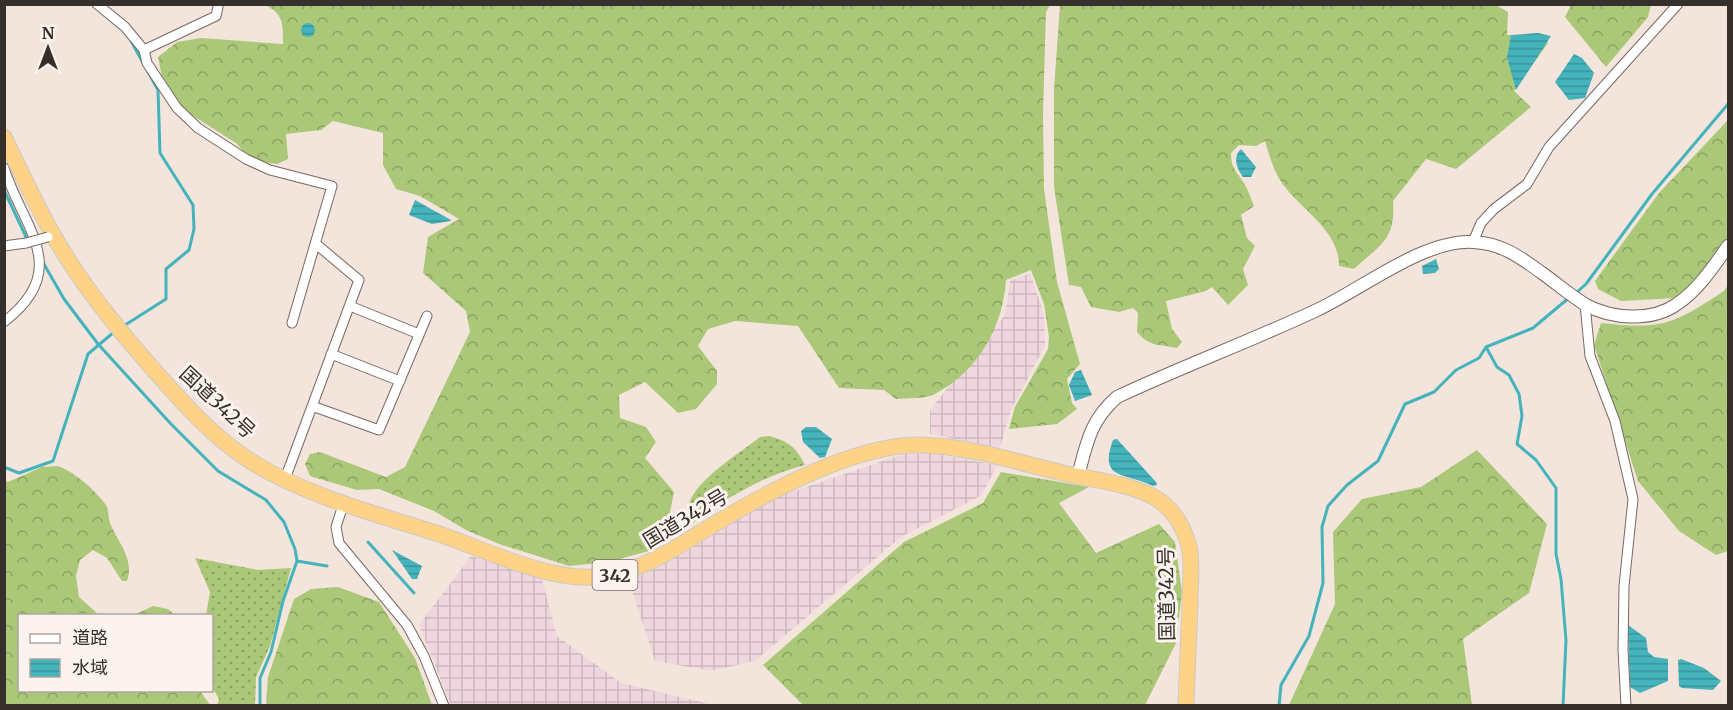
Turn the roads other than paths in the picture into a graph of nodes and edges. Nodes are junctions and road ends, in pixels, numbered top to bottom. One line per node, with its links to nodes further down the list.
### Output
1 (97, 4): 4 (street)
2 (1678, 4): 8 (street)
3 (218, 7): 4 (street)
4 (144, 50): 9 (street)
5 (4, 137): 7 (highway, 国道342号 / 342)
6 (4, 168): 15 (street)
7 (51, 236): 10 (street, bridge); 22 (highway, 国道342号 / 342)
8 (1473, 242): 12 (street); 21 (street)
9 (316, 244): 13 (street); 16 (street)
10 (4, 246)
11 (1728, 246): 12 (street)
12 (1585, 304): 26 (street)
13 (350, 306): 17 (street); 18 (street)
14 (427, 316): 17 (street)
15 (4, 322)
16 (292, 323)
17 (419, 334): 19 (street)
18 (331, 354): 19 (street); 20 (street)
19 (400, 381): 20 (street)
20 (312, 406): 22 (street)
21 (1078, 476): 23 (highway, 国道342号 / 342); 25 (highway, 国道342号 / 342)
22 (285, 479): 23 (highway, 国道342号 / 342)
23 (344, 502): 24 (street)
24 (444, 705)
25 (1186, 705)
26 (1626, 705)

